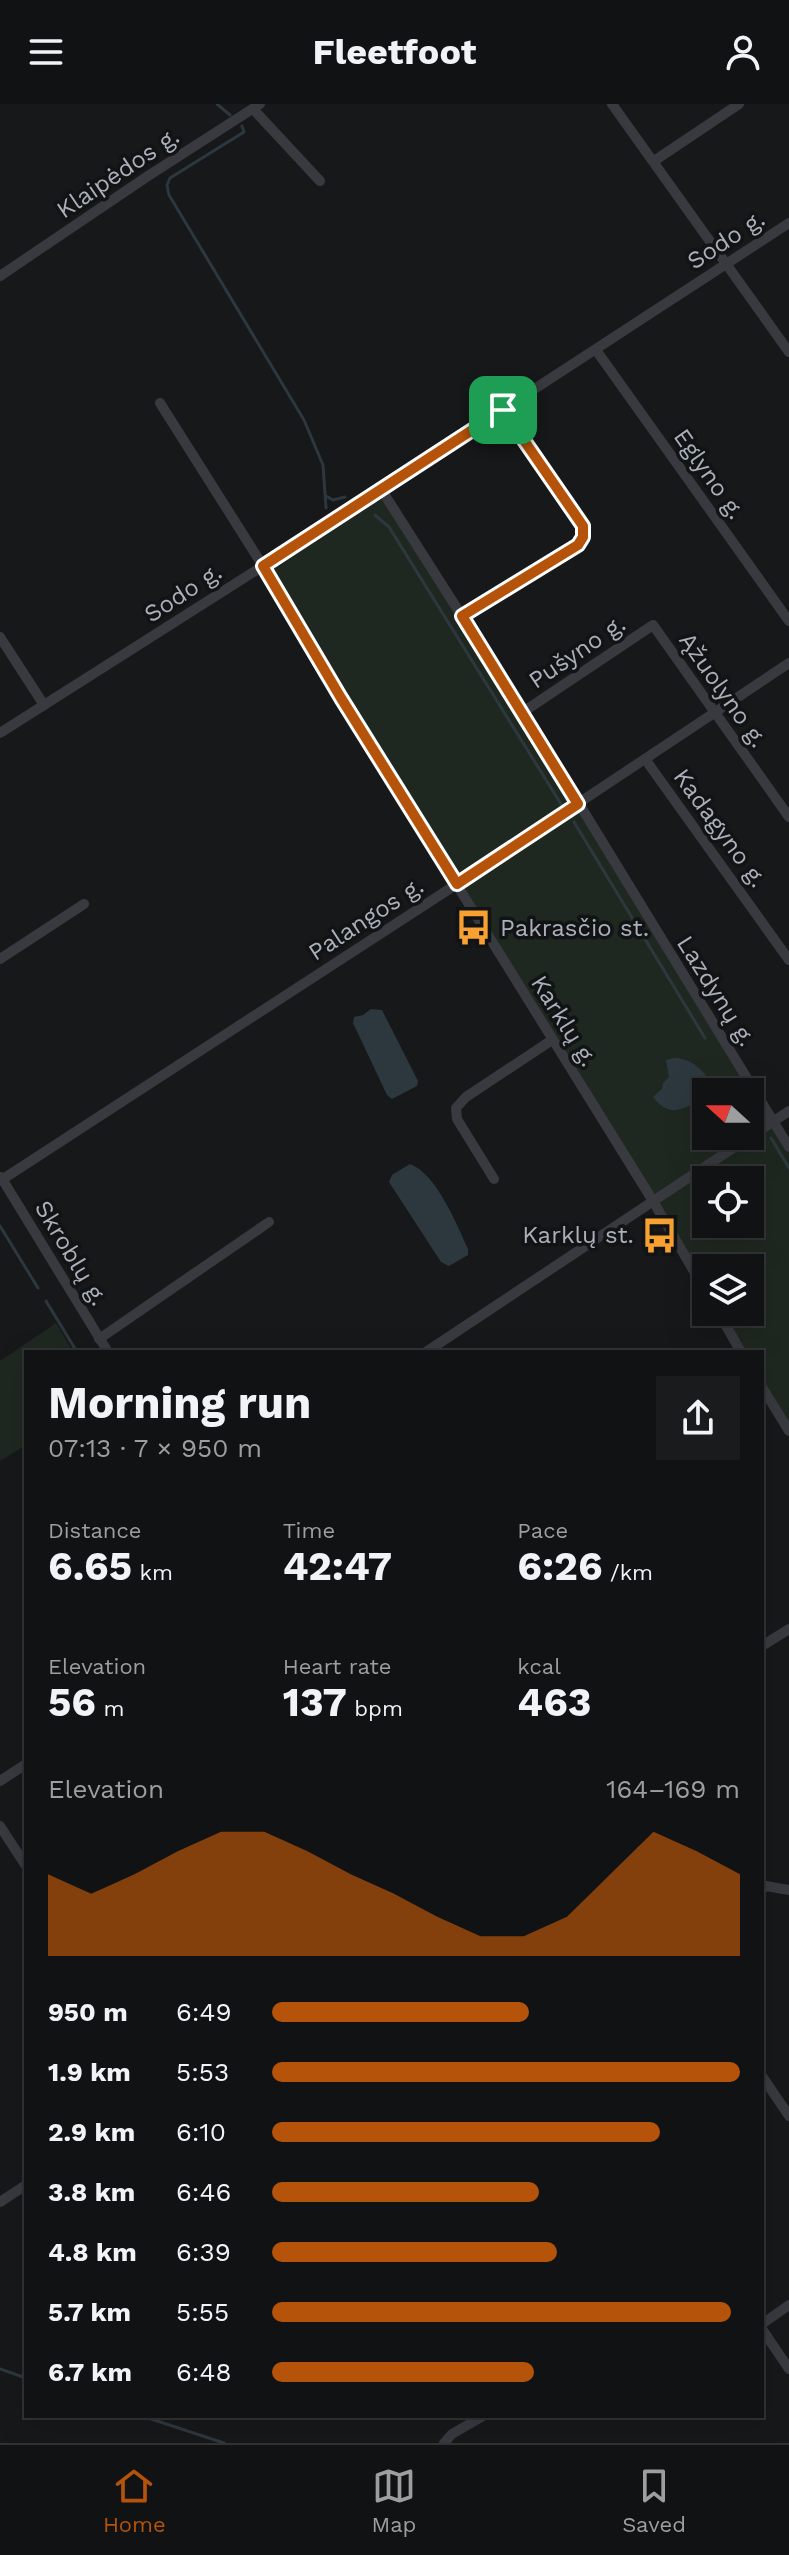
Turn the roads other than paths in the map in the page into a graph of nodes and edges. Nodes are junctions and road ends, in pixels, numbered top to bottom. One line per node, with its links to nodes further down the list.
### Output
1 (612, 104): 4 (street)
2 (739, 104): 4 (street)
3 (256, 106): 5 (street); 8 (street, Klaipėdos g.)
4 (654, 161): 7 (street)
5 (320, 181)
6 (789, 223): 7 (street, Sodo g.)
7 (727, 264): 9 (street, Sodo g.); 10 (street)
8 (0, 276)
9 (596, 350): 12 (street, Sodo g.); 16 (street, Eglyno g.)
10 (789, 352)
11 (160, 403): 14 (street, Karklų g.)
12 (503, 410): 13 (street, Sodo g.); 15 (street)
13 (381, 489): 14 (street, Sodo g.); 15 (street, Lazdynų g.)
14 (263, 566): 20 (street, Sodo g.); 27 (street, Karklų g.)
15 (462, 616): 21 (street, Lazdynų g.)
16 (789, 621)
17 (653, 625): 21 (street, Pušyno g.); 22 (street, Ąžuolyno g.)
18 (0, 637): 20 (street)
19 (789, 663): 22 (street, Palangos g.)
20 (44, 705): 23 (street, Sodo g.)
21 (523, 712): 25 (street, Lazdynų g.)
22 (714, 713): 24 (street, Palangos g.); 26 (street, Ąžuolyno g.)
23 (0, 733)
24 (645, 759): 25 (street, Palangos g.); 30 (street, Kadagyno g.)
25 (578, 804): 27 (street, Palangos g.); 33 (street, Lazdynų g.)
26 (789, 817)
27 (457, 884): 31 (street, Karklų g.); 35 (street, Palangos g.)
28 (84, 904): 29 (street)
29 (0, 959)
30 (789, 960)
31 (552, 1040): 36 (street); 37 (street, Karklų g.)
32 (789, 1111): 33 (street)
33 (773, 1121): 34 (street, Lazdynų g.); 37 (street)
34 (789, 1147)
35 (1, 1177): 41 (street, Skroblų g.)
36 (494, 1179)
37 (653, 1201): 39 (street, Karklų g.); 43 (street)
38 (269, 1222): 41 (street)
39 (692, 1268)
40 (726, 1326): 44 (street)
41 (99, 1339): 42 (street, Skroblų g.)
42 (107, 1350)
43 (429, 1350)
44 (740, 1350)
45 (764, 1392): 46 (street)
46 (789, 1431)
47 (789, 1629): 48 (street)
48 (764, 1645)
49 (24, 1765): 50 (street)
50 (0, 1781)
51 (0, 1826): 52 (street)
52 (24, 1863)
53 (764, 1888): 54 (street)
54 (789, 1890)
55 (764, 2079): 56 (street)
56 (789, 2116)
57 (24, 2186): 58 (street)
58 (0, 2202)
59 (789, 2305): 60 (street)
60 (764, 2324)
61 (764, 2329): 62 (street)
62 (789, 2369)
63 (480, 2418): 64 (street)
64 (444, 2443)

